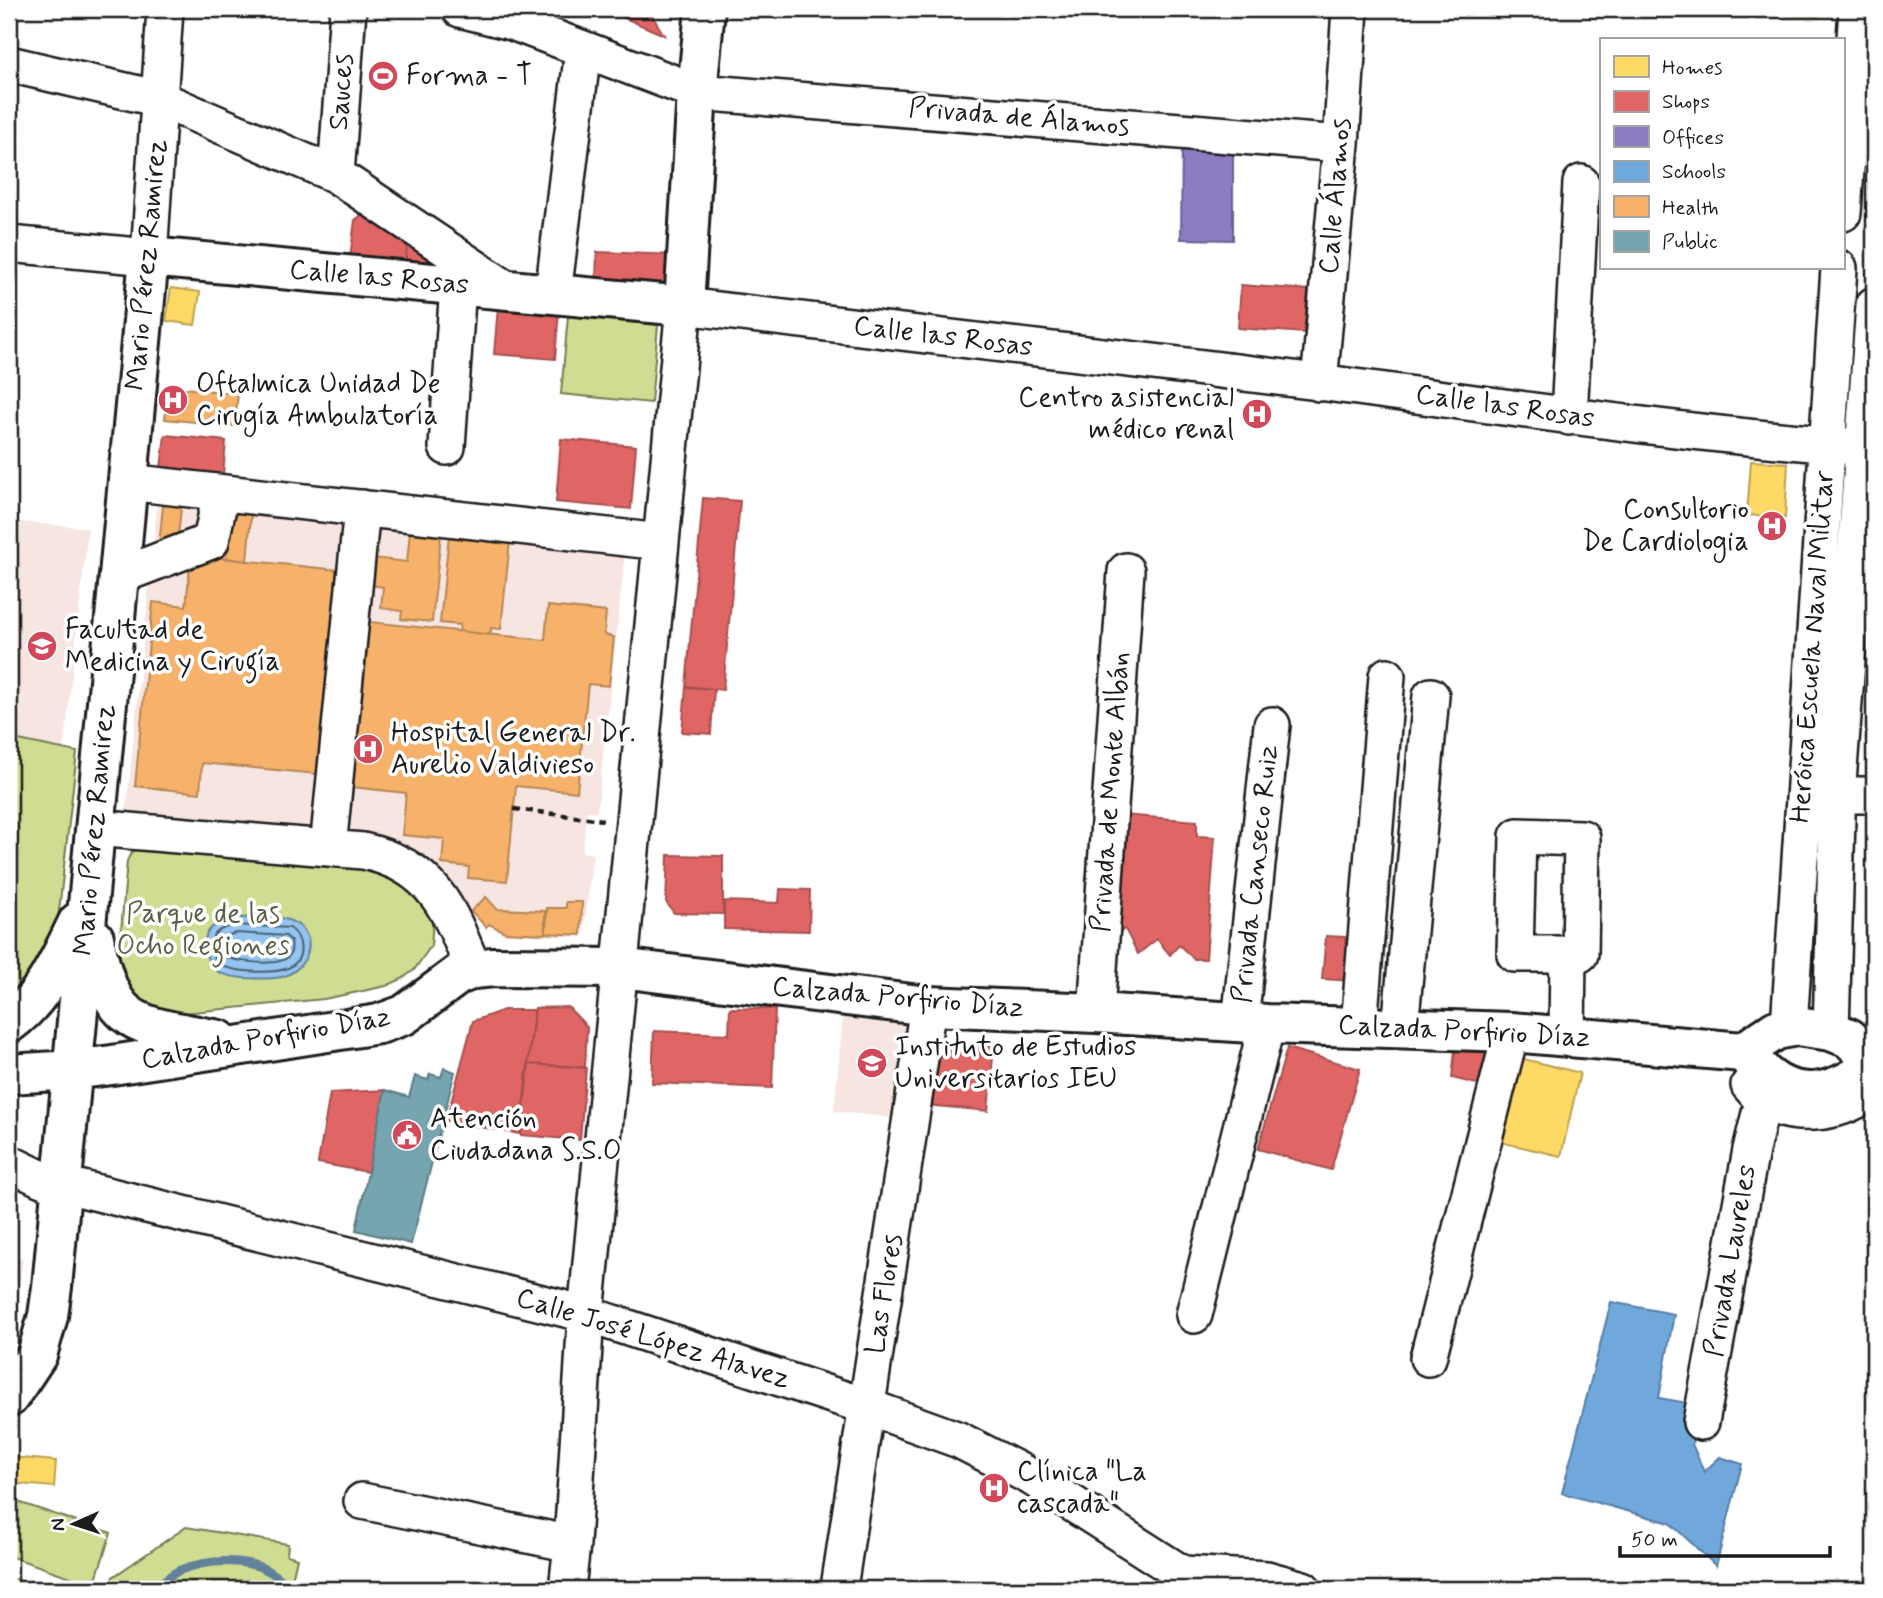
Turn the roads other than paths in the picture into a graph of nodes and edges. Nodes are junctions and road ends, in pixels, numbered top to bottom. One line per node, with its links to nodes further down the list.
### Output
1 (164, 9): 10 (street, Mario Pérez Ramirez)
2 (348, 9): 13 (street, Sauces)
3 (460, 9): 7 (street, Privada de Álamos)
4 (705, 9): 9 (main road)
5 (1350, 9): 12 (street, Calle Álamos)
6 (1857, 9): 11 (street)
7 (583, 50): 9 (street, Privada de Álamos); 21 (street)
8 (9, 64): 10 (street)
9 (697, 92): 12 (street, Privada de Álamos); 23 (main road)
10 (160, 99): 13 (street); 17 (street, Mario Pérez Ramirez)
11 (1845, 141): 14 (street)
12 (1341, 144): 24 (street, Calle Álamos)
13 (336, 175): 20 (street)
14 (1844, 177)
15 (1580, 183): 25 (street)
16 (9, 244): 17 (street, Calle las Rosas)
17 (149, 257): 19 (main road, Calle las Rosas); 29 (main road, Mario Pérez Ramirez)
18 (1839, 270): 26 (street, Heróica Escuela Naval Militar)
19 (458, 285): 20 (main road, Calle las Rosas); 27 (street)
20 (508, 290): 21 (main road, Calle las Rosas)
21 (554, 294): 23 (main road, Calle las Rosas)
22 (1874, 305): 28 (street, Heróica Escuela Naval Militar)
23 (684, 306): 24 (street, Calle las Rosas); 32 (street)
24 (1319, 383): 25 (street, Calle las Rosas)
25 (1569, 416): 26 (street, Calle las Rosas)
26 (1826, 446): 28 (street, Calle las Rosas); 51 (street, Heróica Escuela Naval Militar)
27 (446, 447)
28 (1868, 447): 39 (street, Heróica Escuela Naval Militar)
29 (128, 482): 30 (street); 34 (main road, Mario Pérez Ramirez)
30 (221, 492): 31 (street); 34 (street)
31 (362, 508): 32 (street); 42 (street)
32 (661, 542): 45 (street)
33 (1126, 571): 48 (street, Privada de Monte Albán)
34 (119, 576): 41 (main road, Mario Pérez Ramirez)
35 (1387, 676): 52 (street)
36 (1431, 696): 53 (street)
37 (1272, 725): 50 (street, Privada Canseco Ruiz)
38 (1874, 788): 39 (street)
39 (1837, 789): 40 (street); 55 (street, Heróica Escuela Naval Militar)
40 (1874, 795)
41 (94, 828): 42 (street); 43 (main road, Mario Pérez Ramirez)
42 (328, 848): 46 (street)
43 (88, 905): 49 (main road); 57 (main road); 60 (main road, Mario Pérez Ramirez)
44 (1568, 954): 56 (street)
45 (620, 968): 46 (main road, Calzada Porfirio Díaz); 47 (main road, Calzada Porfirio Díaz); 67 (street)
46 (473, 970): 57 (main road, Calzada Porfirio Díaz)
47 (928, 1006): 48 (main road, Calzada Porfirio Díaz); 71 (street, Las Flores)
48 (1096, 1013): 50 (main road, Calzada Porfirio Díaz)
49 (9, 1023)
50 (1254, 1023): 52 (main road, Calzada Porfirio Díaz); 68 (street, Privada Canseco Ruiz)
51 (1788, 1026): 55 (main road); 58 (main road)
52 (1359, 1027): 53 (main road, Calzada Porfirio Díaz)
53 (1399, 1028): 54 (main road, Calzada Porfirio Díaz)
54 (1511, 1031): 56 (main road, Calzada Porfirio Díaz); 69 (street)
55 (1831, 1031): 59 (main road)
56 (1567, 1036): 58 (main road, Calzada Porfirio Díaz)
57 (245, 1045): 60 (main road, Calzada Porfirio Díaz)
58 (1737, 1051): 59 (main road); 63 (street)
59 (1874, 1064)
60 (72, 1070): 61 (main road, Calzada Porfirio Díaz); 66 (main road, Mario Pérez Ramirez)
61 (9, 1074)
62 (1874, 1087): 63 (street)
63 (1763, 1101): 72 (street, Privada Laureles)
64 (9, 1138): 66 (street)
65 (9, 1163): 66 (street, Calle José López Alavez)
66 (62, 1184): 67 (street, Calle José López Alavez); 70 (main road, Mario Pérez Ramirez)
67 (586, 1314): 71 (street, Calle José López Alavez); 74 (street)
68 (1194, 1315)
69 (1428, 1358)
70 (9, 1397)
71 (868, 1407): 75 (street, Las Flores); 76 (street, Calle José López Alavez)
72 (1701, 1422)
73 (362, 1501): 74 (street)
74 (572, 1544): 77 (street)
75 (840, 1581)
76 (1195, 1581): 78 (street)
77 (566, 1589)
78 (1303, 1589)

